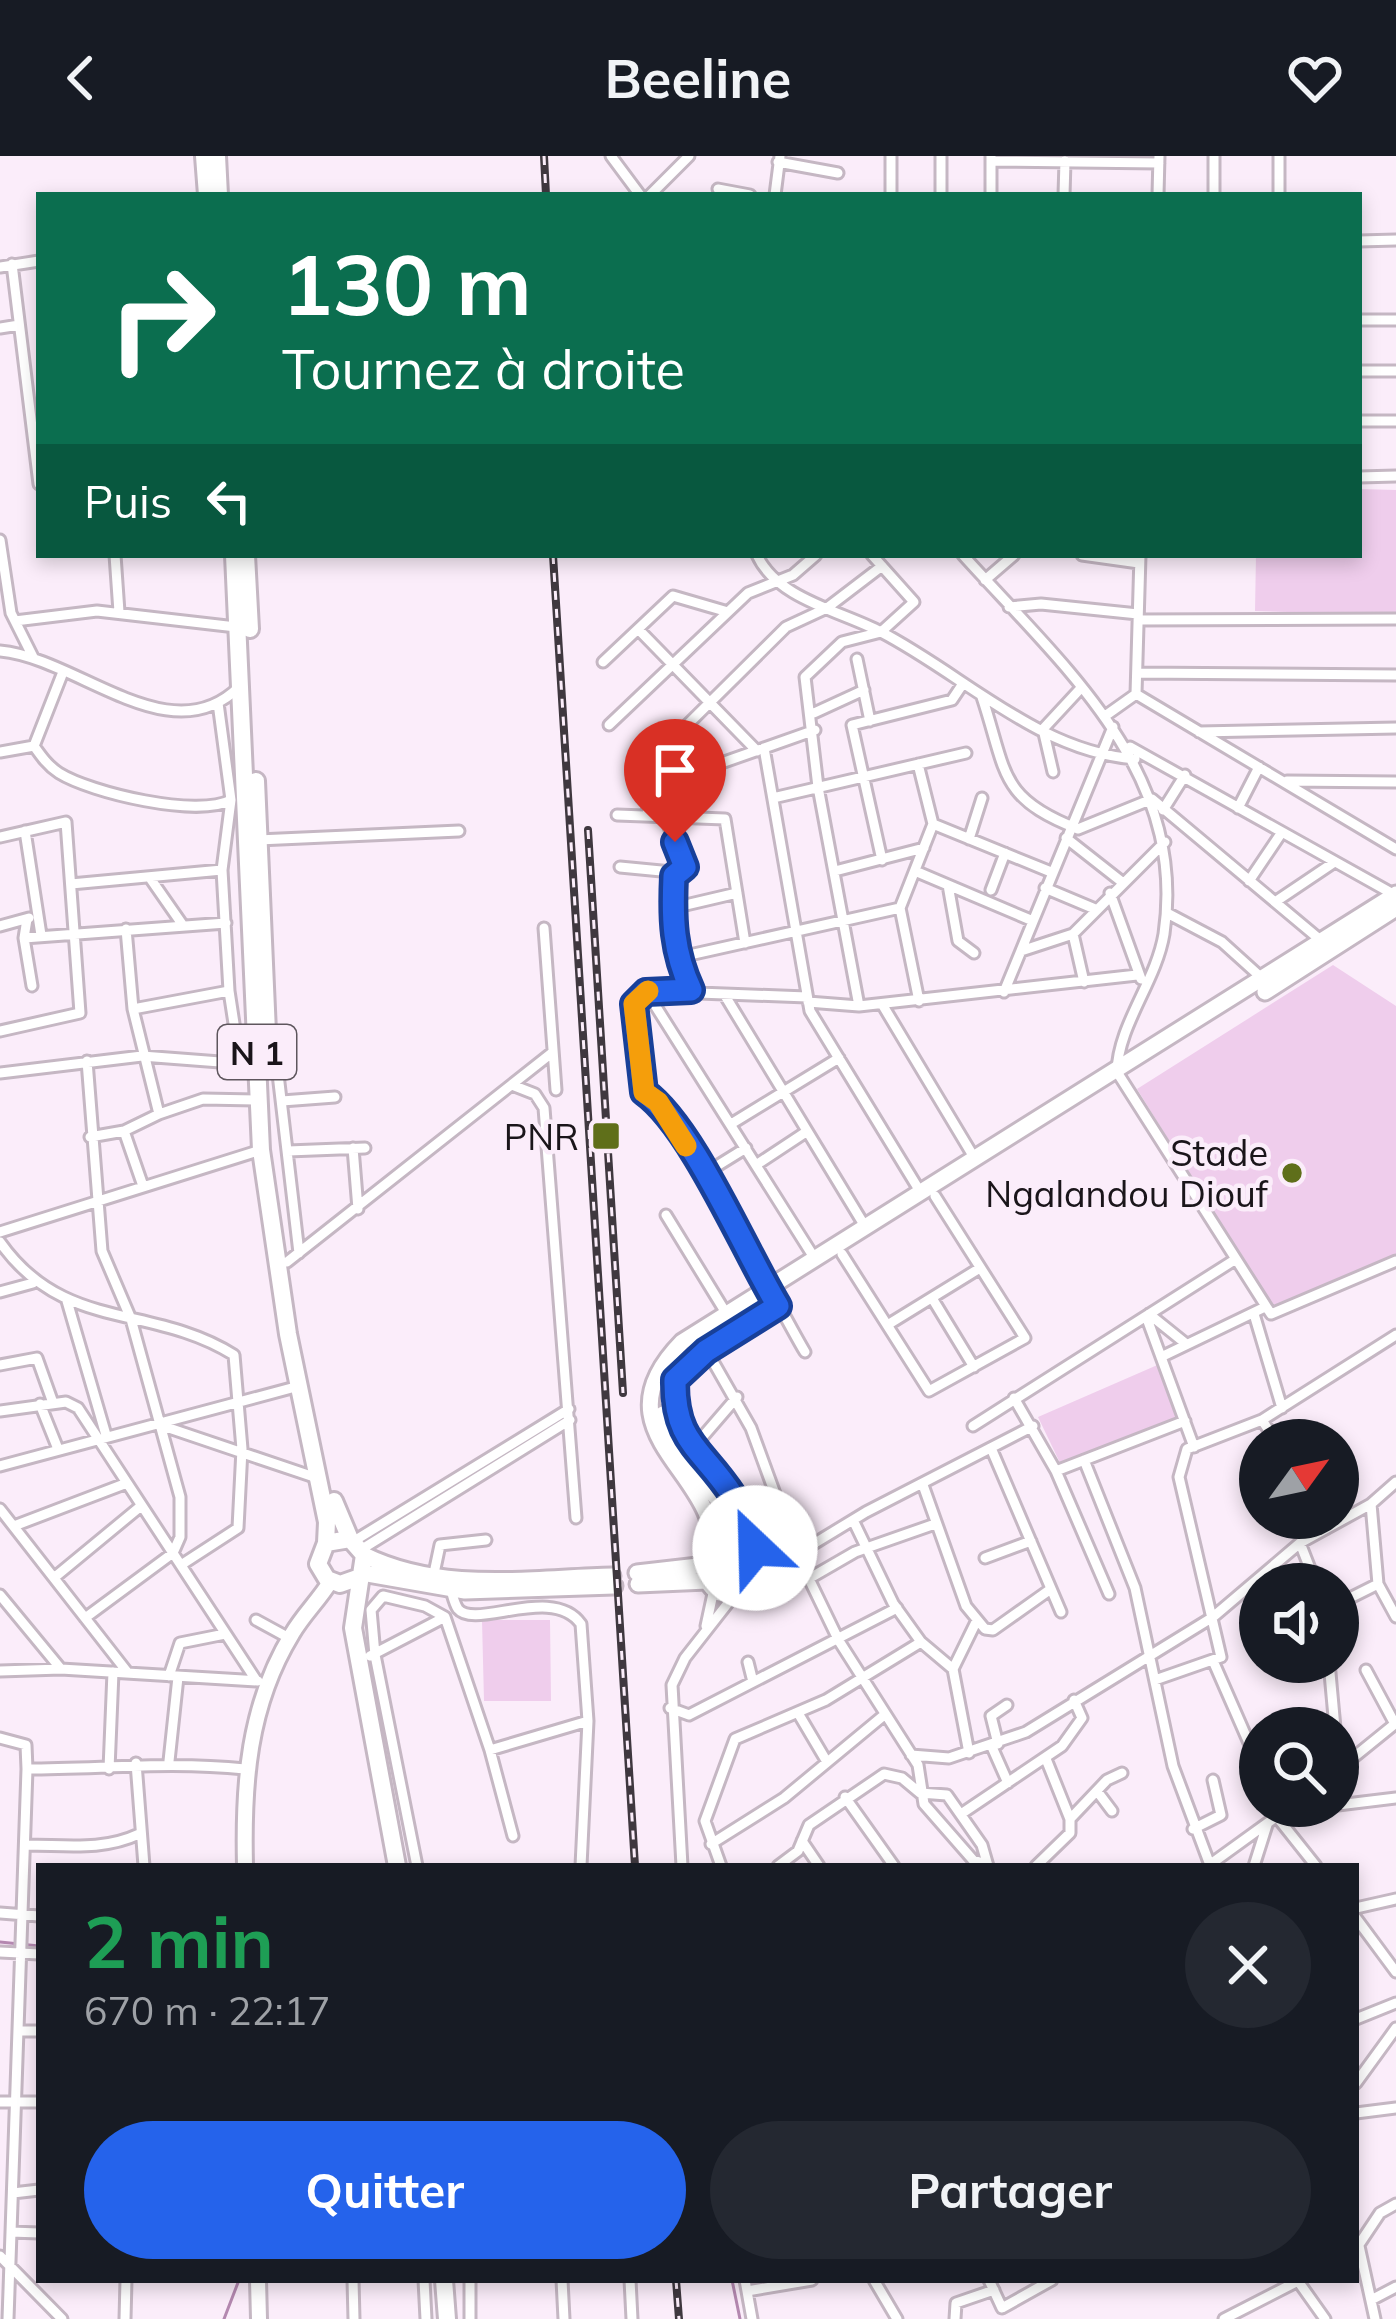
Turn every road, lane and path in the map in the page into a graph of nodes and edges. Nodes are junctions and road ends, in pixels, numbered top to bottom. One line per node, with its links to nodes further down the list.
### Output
1 (204, 156): 17 (highway)
2 (217, 156): 18 (highway)
3 (611, 156): 19 (street)
4 (688, 156): 20 (street)
5 (891, 156): 23 (street)
6 (941, 156): 24 (street)
7 (1214, 156): 28 (street)
8 (1279, 156): 29 (street)
9 (991, 158): 11 (street); 25 (street)
10 (779, 159): 15 (street); 22 (street)
11 (1039, 159): 14 (street)
12 (1092, 159): 13 (street); 14 (street)
13 (1159, 159): 27 (street)
14 (1065, 161): 26 (street)
15 (838, 173)
16 (718, 188): 21 (street)
17 (207, 192)
18 (219, 192)
19 (638, 192)
20 (653, 192)
21 (736, 192)
22 (775, 192)
23 (891, 192)
24 (940, 192)
25 (991, 192)
26 (1064, 192)
27 (1158, 192)
28 (1214, 192)
29 (1279, 192)
30 (1362, 241): 31 (street)
31 (1396, 241)
32 (36, 261): 33 (street)
33 (6, 266): 36 (street)
34 (1362, 320): 35 (street)
35 (1396, 320)
36 (20, 325): 37 (street); 42 (street)
37 (0, 328)
38 (1362, 371): 39 (street)
39 (1396, 371)
40 (1362, 421): 41 (street)
41 (1396, 422)
42 (36, 459)
43 (1396, 476): 44 (street)
44 (1362, 477)
45 (0, 540): 64 (street)
46 (115, 558): 60 (street)
47 (234, 558): 65 (highway, N 1)
48 (246, 558): 125 (highway, N 1)
49 (759, 558): 57 (street)
50 (813, 558): 57 (street)
51 (875, 558): 55 (street)
52 (966, 558): 56 (street)
53 (1011, 558): 56 (street)
54 (1140, 559): 62 (street)
55 (882, 566): 59 (street); 67 (street)
56 (986, 580): 58 (street)
57 (777, 581): 59 (street); 61 (street)
58 (1009, 607): 62 (street); 78 (street)
59 (827, 608): 67 (street); 82 (street)
60 (119, 612): 64 (street); 65 (street)
61 (728, 612): 66 (street); 72 (street)
62 (1138, 617): 63 (street); 74 (street)
63 (1396, 619)
64 (15, 621): 69 (street)
65 (239, 628): 76 (highway, N 1)
66 (638, 629): 71 (street); 72 (street)
67 (881, 632): 77 (street); 84 (street)
68 (0, 651): 69 (street)
69 (33, 658): 73 (street)
70 (857, 659): 79 (street)
71 (603, 662)
72 (672, 665): 82 (street); 87 (street)
73 (63, 672): 83 (street); 95 (street)
74 (1137, 673): 75 (street); 80 (street)
75 (1396, 675)
76 (243, 683): 83 (street); 193 (highway, N 1)
77 (962, 685): 81 (street); 86 (street)
78 (1082, 688): 85 (street); 90 (street)
79 (863, 690): 84 (street); 86 (street)
80 (1136, 694): 85 (street); 92 (street)
81 (982, 697): 90 (street); 121 (street)
82 (710, 703): 93 (street); 96 (street)
83 (218, 704): 112 (street)
84 (814, 713): 91 (street)
85 (1105, 716): 88 (street)
86 (870, 721): 105 (street)
87 (609, 724)
88 (1113, 727): 94 (street); 99 (street)
89 (1396, 728): 92 (street)
90 (1043, 729): 99 (street); 103 (street)
91 (815, 730): 96 (street); 108 (street)
92 (1199, 732): 102 (street)
93 (668, 744)
94 (1125, 745): 100 (street); 104 (street)
95 (34, 746): 97 (street); 112 (street)
96 (760, 749): 109 (street); 116 (street)
97 (0, 752)
98 (966, 753): 101 (street)
99 (1101, 757): 100 (street); 121 (street)
100 (1136, 759): 111 (street)
101 (918, 764): 105 (street); 118 (street)
102 (1258, 767): 106 (street); 113 (street)
103 (1052, 772)
104 (1185, 775): 113 (street); 114 (street)
105 (864, 777): 108 (street); 130 (street)
106 (1282, 781): 107 (street); 128 (street)
107 (1396, 782)
108 (818, 788): 109 (street); 134 (street)
109 (773, 798): 163 (street)
110 (982, 798): 124 (street)
111 (1152, 799): 114 (street); 121 (street); 126 (street)
112 (231, 800): 133 (street)
113 (1238, 808): 122 (street)
114 (1162, 811): 139 (street)
115 (616, 815): 116 (street)
116 (648, 816): 117 (street)
117 (665, 817): 137 (street); 145 (street)
118 (934, 824): 124 (street); 127 (street)
119 (26, 831): 123 (street); 141 (street); 154 (street)
120 (459, 831): 125 (street)
121 (1068, 832): 136 (street); 140 (street)
122 (1280, 835): 131 (street); 139 (street)
123 (0, 837)
124 (969, 839): 129 (street)
125 (258, 840): 222 (highway, N 1)
126 (1165, 842): 140 (street); 153 (street)
127 (924, 848): 130 (street); 135 (street)
128 (1396, 849)
129 (1004, 853): 136 (street); 144 (street)
130 (882, 860): 134 (street)
131 (1333, 863): 147 (street); 148 (street)
132 (620, 867): 137 (street)
133 (222, 870): 138 (street); 157 (street)
134 (835, 871): 155 (street)
135 (915, 871): 142 (street); 150 (street)
136 (1052, 872): 143 (street)
137 (674, 876): 149 (street)
138 (150, 878): 141 (street); 158 (street)
139 (1249, 881): 148 (street)
140 (1122, 882): 146 (street)
141 (71, 884): 162 (street)
142 (947, 884): 156 (street); 170 (street)
143 (1045, 888): 152 (street); 156 (street)
144 (991, 890)
145 (737, 893): 149 (street); 167 (street)
146 (1110, 893): 152 (street); 172 (street)
147 (1395, 895): 168 (main road)
148 (1275, 902): 168 (street)
149 (673, 908): 171 (street)
150 (900, 908): 155 (street); 183 (street)
151 (1396, 908): 195 (main road)
152 (1095, 909): 165 (street)
153 (1167, 913): 173 (street); 176 (street)
154 (32, 917): 159 (street); 164 (street); 166 (street)
155 (844, 921): 163 (street); 185 (street)
156 (1034, 921): 169 (street)
157 (226, 922): 158 (street); 178 (street)
158 (182, 924): 161 (street)
159 (0, 926)
160 (544, 928): 188 (street)
161 (126, 929): 162 (street); 186 (street)
162 (75, 932): 164 (street); 187 (street)
163 (796, 932): 167 (street); 182 (street)
164 (41, 934): 166 (street)
165 (1072, 934): 169 (street); 174 (street)
166 (24, 938): 175 (street)
167 (745, 943): 171 (street)
168 (1324, 944): 173 (main road)
169 (1021, 951): 180 (street)
170 (974, 953)
171 (676, 958): 177 (street)
172 (1137, 975): 174 (street); 176 (street)
173 (1264, 980): 195 (main road)
174 (1084, 982): 180 (street)
175 (32, 986)
176 (1150, 986): 195 (street)
177 (691, 990): 179 (street); 181 (street)
178 (230, 991): 186 (street); 193 (street)
179 (646, 992): 203 (street); 212 (street)
180 (1004, 992): 183 (street)
181 (724, 994): 182 (street); 198 (street)
182 (808, 999): 185 (street); 191 (street)
183 (920, 1001): 184 (street)
184 (882, 1004): 185 (street); 210 (street)
185 (859, 1006)
186 (133, 1009): 189 (street)
187 (0, 1031)
188 (553, 1052): 196 (street); 197 (street)
189 (142, 1056): 192 (street); 193 (street); 202 (street)
190 (276, 1058): 201 (street)
191 (838, 1058): 198 (street); 214 (street)
192 (87, 1061): 194 (street); 206 (street)
193 (252, 1069): 200 (highway, N 1)
194 (0, 1073)
195 (1120, 1076): 210 (main road); 214 (main road); 224 (street)
196 (512, 1084): 216 (street); 254 (street)
197 (556, 1090)
198 (781, 1093): 203 (street); 205 (street)
199 (335, 1097): 201 (street)
200 (259, 1100): 202 (street); 208 (highway, N 1)
201 (282, 1101): 209 (street)
202 (159, 1114): 204 (street)
203 (731, 1124): 207 (street)
204 (124, 1131): 206 (street); 213 (street)
205 (806, 1132): 211 (street); 218 (street)
206 (90, 1137): 215 (street)
207 (746, 1148): 211 (street); 212 (street)
208 (262, 1150): 213 (street); 246 (highway, N 1)
209 (288, 1151): 216 (street); 222 (street)
210 (975, 1160): 214 (main road)
211 (756, 1165): 223 (street)
212 (704, 1174): 229 (street)
213 (142, 1186): 215 (street)
214 (928, 1195): 218 (main road); 221 (main road); 226 (street)
215 (97, 1200): 219 (street); 236 (street)
216 (358, 1209): 222 (street)
217 (666, 1215): 233 (street)
218 (866, 1228): 223 (main road)
219 (0, 1232)
220 (0, 1242): 227 (street)
221 (842, 1254): 229 (main road); 237 (street)
222 (293, 1258): 291 (highway, N 1)
223 (815, 1259): 229 (main road)
224 (1236, 1259): 232 (street); 235 (street)
225 (1396, 1261): 232 (street)
226 (980, 1268): 230 (street); 244 (street)
227 (33, 1283): 228 (street); 231 (street)
228 (0, 1292)
229 (772, 1297): 233 (main road); 240 (street); 241 (street); 245 (main road)
230 (932, 1298): 237 (street); 244 (street)
231 (67, 1301): 236 (street); 261 (street)
232 (1265, 1307): 234 (street)
233 (726, 1313): 296 (main road)
234 (1254, 1314): 239 (street); 252 (street)
235 (1147, 1315): 239 (street); 242 (street); 248 (street)
236 (131, 1319): 249 (street); 257 (street)
237 (889, 1324): 244 (street)
238 (1396, 1335): 252 (street)
239 (1186, 1343): 242 (street)
240 (706, 1351): 245 (street); 247 (street)
241 (805, 1352)
242 (1161, 1357): 256 (street)
243 (0, 1365): 250 (street)
244 (974, 1367)
245 (671, 1381): 263 (street); 293 (main road)
246 (298, 1386): 249 (street); 270 (highway, N 1)
247 (737, 1397): 263 (street); 285 (street)
248 (1014, 1398): 258 (street); 259 (street)
249 (236, 1401): 257 (street); 266 (street)
250 (53, 1403): 251 (street); 261 (street)
251 (40, 1404): 253 (street); 265 (street)
252 (1282, 1408): 255 (street)
253 (0, 1411)
254 (570, 1414): 278 (street); 291 (street)
255 (1264, 1419)
256 (1185, 1421): 262 (street); 267 (street)
257 (162, 1423): 261 (street); 266 (street); 289 (street)
258 (973, 1426)
259 (1034, 1426): 264 (street); 269 (street)
260 (1239, 1429): 262 (street)
261 (102, 1436): 265 (street); 271 (street)
262 (1194, 1447): 312 (street)
263 (693, 1448): 285 (street)
264 (991, 1448): 273 (street); 284 (street)
265 (58, 1449): 268 (street)
266 (242, 1449): 270 (street); 295 (street)
267 (1084, 1460): 269 (street); 324 (street)
268 (0, 1466)
269 (1056, 1471): 307 (street)
270 (317, 1478): 286 (highway, N 1)
271 (127, 1483): 275 (street); 281 (street)
272 (1396, 1483): 274 (street)
273 (922, 1485): 279 (street); 280 (street)
274 (1371, 1504): 277 (street); 302 (street)
275 (141, 1506): 289 (street); 297 (street)
276 (0, 1509): 281 (street)
277 (1359, 1509)
278 (576, 1517)
279 (853, 1520): 288 (street); 290 (street)
280 (935, 1524): 288 (street); 316 (street)
281 (14, 1526): 297 (street)
282 (1306, 1539): 287 (street)
283 (486, 1540): 298 (street)
284 (1031, 1540): 292 (street); 305 (street)
285 (792, 1541): 290 (street)
286 (326, 1543): 291 (highway); 301 (highway, N 1)
287 (1300, 1543): 294 (street); 312 (street)
288 (869, 1550): 300 (street); 309 (street)
289 (173, 1553): 295 (street); 314 (street)
290 (797, 1554): 293 (street); 300 (street)
291 (358, 1556): 298 (main road); 301 (highway); 304 (main road); 317 (highway)
292 (985, 1558)
293 (743, 1563): 296 (main road); 303 (main road)
294 (1308, 1563)
295 (181, 1565): 319 (street)
296 (710, 1574): 299 (main road); 303 (main road); 318 (street)
297 (55, 1577): 314 (street)
298 (433, 1578): 304 (main road)
299 (638, 1578)
300 (809, 1578): 321 (street)
301 (328, 1579): 317 (highway); 320 (street)
302 (1378, 1584): 308 (street); 313 (street)
303 (739, 1589): 318 (street)
304 (451, 1590): 344 (street)
305 (1048, 1591): 310 (street); 316 (street)
306 (0, 1594): 327 (street)
307 (1109, 1594)
308 (1359, 1594)
309 (897, 1608): 321 (street); 322 (street)
310 (1061, 1612)
311 (445, 1617): 323 (street); 323 (street); 348 (street)
312 (1213, 1617): 324 (street); 326 (street)
313 (1396, 1617)
314 (85, 1618): 332 (street)
315 (256, 1620): 320 (street)
316 (977, 1620): 328 (street)
317 (353, 1628): 323 (highway)
318 (704, 1631): 340 (street)
319 (225, 1634): 333 (street); 335 (street)
320 (289, 1638): 335 (street)
321 (839, 1638): 336 (street); 337 (street)
322 (921, 1642): 328 (street); 336 (street)
323 (367, 1656): 381 (highway); 382 (street)
324 (1151, 1658): 334 (street); 338 (street)
325 (748, 1662): 337 (street)
326 (1214, 1663): 334 (street); 343 (street)
327 (61, 1669): 330 (street); 331 (street)
328 (953, 1669): 349 (street)
329 (1366, 1670): 345 (street)
330 (0, 1672)
331 (112, 1672): 332 (street); 358 (street)
332 (128, 1673): 333 (street)
333 (174, 1677): 335 (street); 353 (street)
334 (1155, 1680): 373 (street)
335 (262, 1681): 356 (street)
336 (860, 1681): 341 (street); 342 (street)
337 (753, 1682): 340 (street)
338 (1074, 1700): 347 (street); 352 (street)
339 (1007, 1705): 347 (street)
340 (670, 1708): 384 (street)
341 (798, 1713): 354 (street); 377 (street)
342 (883, 1716): 351 (street); 354 (street)
343 (1239, 1720)
344 (588, 1721): 348 (street); 383 (street)
345 (1396, 1724): 350 (street)
346 (0, 1738): 357 (street)
347 (995, 1745): 349 (street); 361 (street)
348 (490, 1750): 375 (street)
349 (969, 1753): 351 (street)
350 (1359, 1753)
351 (911, 1755): 363 (street)
352 (1046, 1759): 361 (street); 369 (street)
353 (169, 1761): 355 (street); 356 (street)
354 (827, 1762): 377 (street)
355 (136, 1763): 358 (street); 374 (street)
356 (245, 1768): 380 (street)
357 (27, 1769): 358 (street); 378 (street)
358 (109, 1769)
359 (1122, 1773): 362 (street)
360 (1214, 1780): 373 (street)
361 (1008, 1783): 368 (street)
362 (1096, 1791): 367 (street); 369 (street)
363 (923, 1794): 364 (street); 368 (street); 389 (street)
364 (845, 1797): 376 (street); 388 (street)
365 (1396, 1798): 366 (street)
366 (1359, 1803)
367 (1112, 1810)
368 (961, 1814): 390 (street)
369 (1070, 1819): 391 (street)
370 (1264, 1827): 393 (street)
371 (1266, 1827): 394 (street)
372 (1285, 1827): 395 (street)
373 (1193, 1829): 392 (street)
374 (139, 1834): 378 (street); 379 (street)
375 (513, 1835)
376 (802, 1841): 386 (street); 387 (street)
377 (711, 1844): 385 (street)
378 (27, 1845): 399 (street)
379 (144, 1863)
380 (244, 1863)
381 (397, 1863)
382 (416, 1863)
383 (581, 1863)
384 (682, 1863)
385 (720, 1863)
386 (782, 1863)
387 (817, 1863)
388 (892, 1863)
389 (981, 1863)
390 (986, 1863)
391 (1040, 1863)
392 (1208, 1863)
393 (1212, 1863)
394 (1255, 1863)
395 (1314, 1863)
396 (1396, 1899): 397 (street)
397 (1359, 1907)
398 (0, 1913): 399 (street)
399 (19, 1915): 400 (street); 402 (street)
400 (36, 1916)
401 (1359, 1922): 405 (street)
402 (19, 1951): 403 (street); 404 (street); 410 (street)
403 (0, 1952)
404 (36, 1954)
405 (1396, 1972)
406 (1396, 1989): 407 (street)
407 (1396, 2003): 408 (street)
408 (1359, 2018)
409 (1396, 2028): 412 (street)
410 (19, 2031): 411 (street); 414 (street)
411 (36, 2031)
412 (1359, 2079)
413 (0, 2102): 414 (street)
414 (18, 2102): 415 (street); 419 (street)
415 (36, 2102)
416 (1396, 2108): 417 (street)
417 (1359, 2113)
418 (36, 2190): 419 (street)
419 (13, 2193): 421 (street)
420 (1396, 2204): 423 (street)
421 (11, 2232): 422 (street); 426 (street)
422 (36, 2233)
423 (1359, 2245)
424 (1359, 2255): 443 (street)
425 (0, 2256): 426 (street)
426 (9, 2265): 444 (street); 445 (street)
427 (126, 2283): 446 (street)
428 (258, 2283): 447 (street)
429 (353, 2283): 448 (street)
430 (424, 2283): 449 (street)
431 (562, 2283): 452 (street)
432 (630, 2283): 453 (street)
433 (779, 2283): 440 (street)
434 (876, 2283): 455 (street)
435 (1046, 2283): 438 (street)
436 (1290, 2283): 457 (street)
437 (1296, 2283): 458 (street)
438 (991, 2285): 456 (street)
439 (470, 2286): 441 (street); 451 (street)
440 (746, 2286): 454 (street)
441 (445, 2287): 450 (highway)
442 (1396, 2287): 443 (street)
443 (1371, 2300): 459 (street)
444 (8, 2319)
445 (62, 2319)
446 (125, 2319)
447 (259, 2319)
448 (354, 2319)
449 (427, 2319)
450 (447, 2319)
451 (470, 2319)
452 (564, 2319)
453 (632, 2319)
454 (752, 2319)
455 (897, 2319)
456 (955, 2319)
457 (1224, 2319)
458 (1325, 2319)
459 (1375, 2319)

